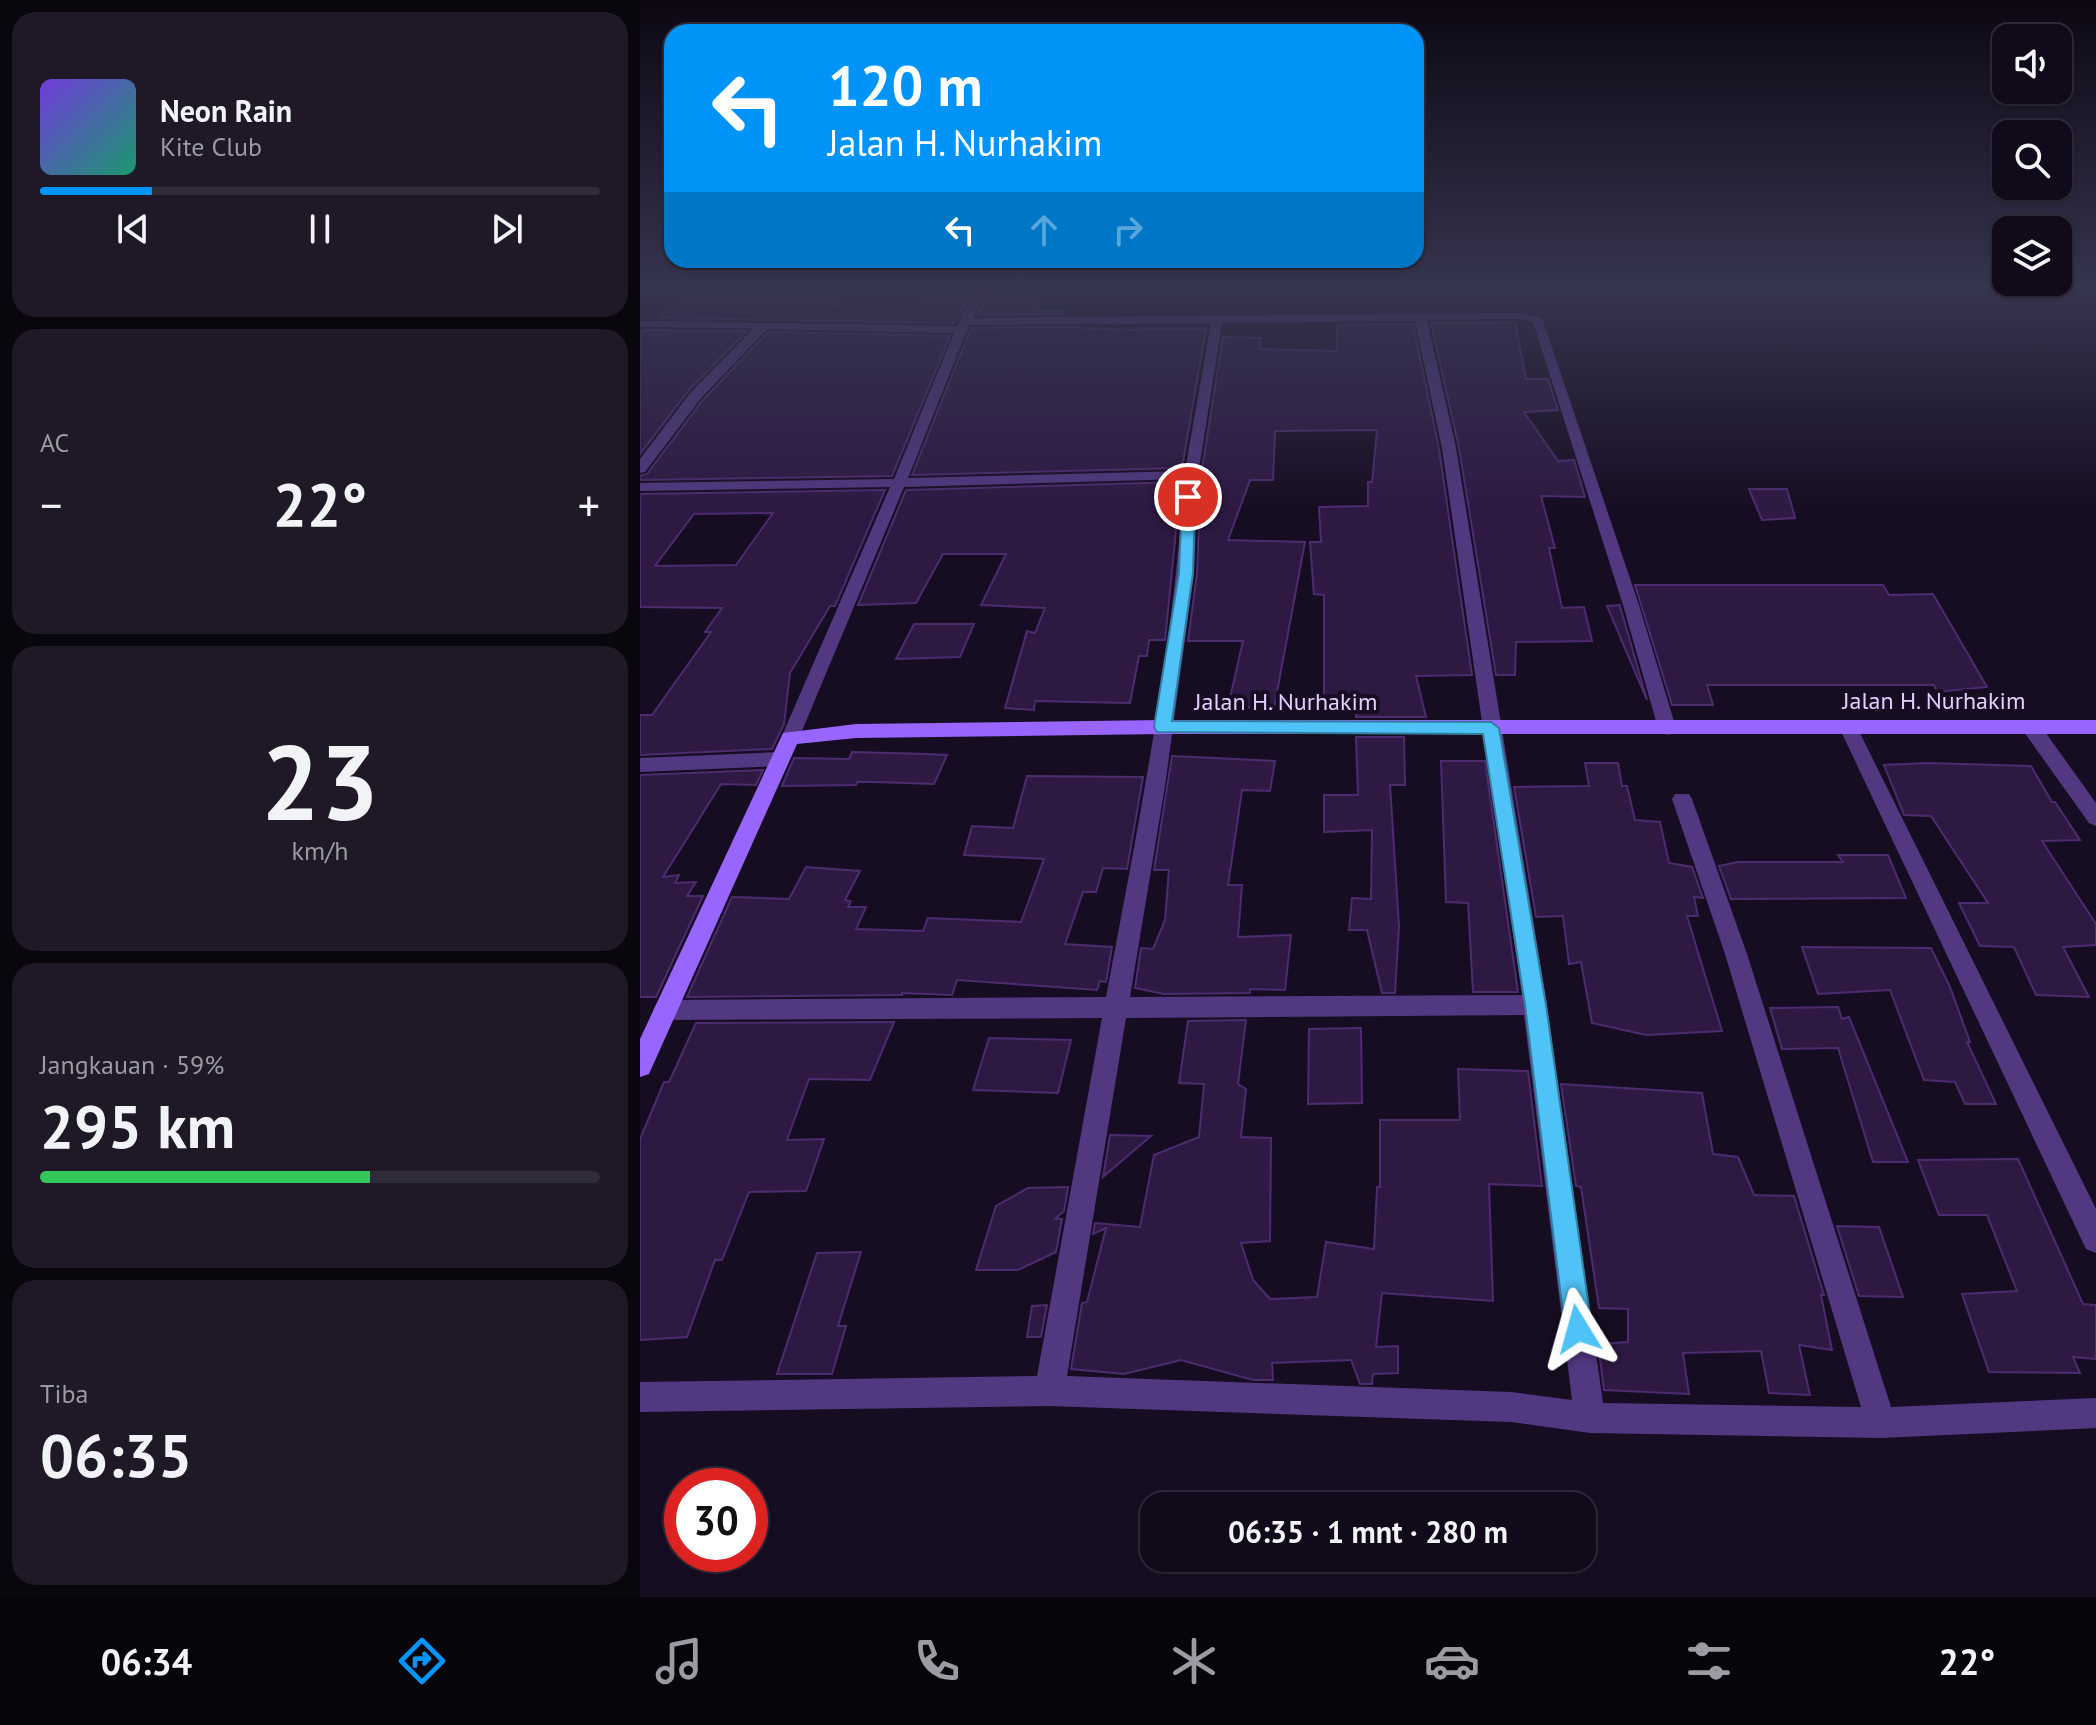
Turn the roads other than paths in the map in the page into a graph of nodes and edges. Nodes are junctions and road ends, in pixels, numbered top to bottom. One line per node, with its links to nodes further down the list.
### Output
1 (727, 364): 6 (street)
2 (947, 364): 8 (street)
3 (1210, 364): 7 (street)
4 (1430, 364): 14 (street)
5 (1552, 364): 15 (street)
6 (640, 469)
7 (1191, 475): 8 (street); 10 (street)
8 (899, 483): 9 (street); 16 (street)
9 (640, 487)
10 (1163, 727): 14 (main road, Jalan H. Nurhakim); 16 (main road, Jalan H. Nurhakim); 21 (street)
11 (1848, 727): 12 (main road, Jalan H. Nurhakim); 15 (main road, Jalan H. Nurhakim); 25 (street)
12 (2031, 727): 13 (main road, Jalan H. Nurhakim); 20 (street)
13 (2096, 727)
14 (1491, 728): 15 (main road, Jalan H. Nurhakim); 22 (street)
15 (1667, 728)
16 (790, 738): 17 (main road)
17 (780, 759): 18 (street); 23 (main road)
18 (640, 765)
19 (1682, 799): 30 (street)
20 (2096, 818)
21 (1117, 1005): 22 (street); 23 (street); 26 (street)
22 (1535, 1005): 29 (street)
23 (665, 1010): 24 (main road)
24 (640, 1066)
25 (2096, 1239)
26 (1049, 1391): 27 (street); 29 (street)
27 (640, 1397)
28 (2096, 1413): 30 (street)
29 (1590, 1418): 30 (street)
30 (1881, 1423)

